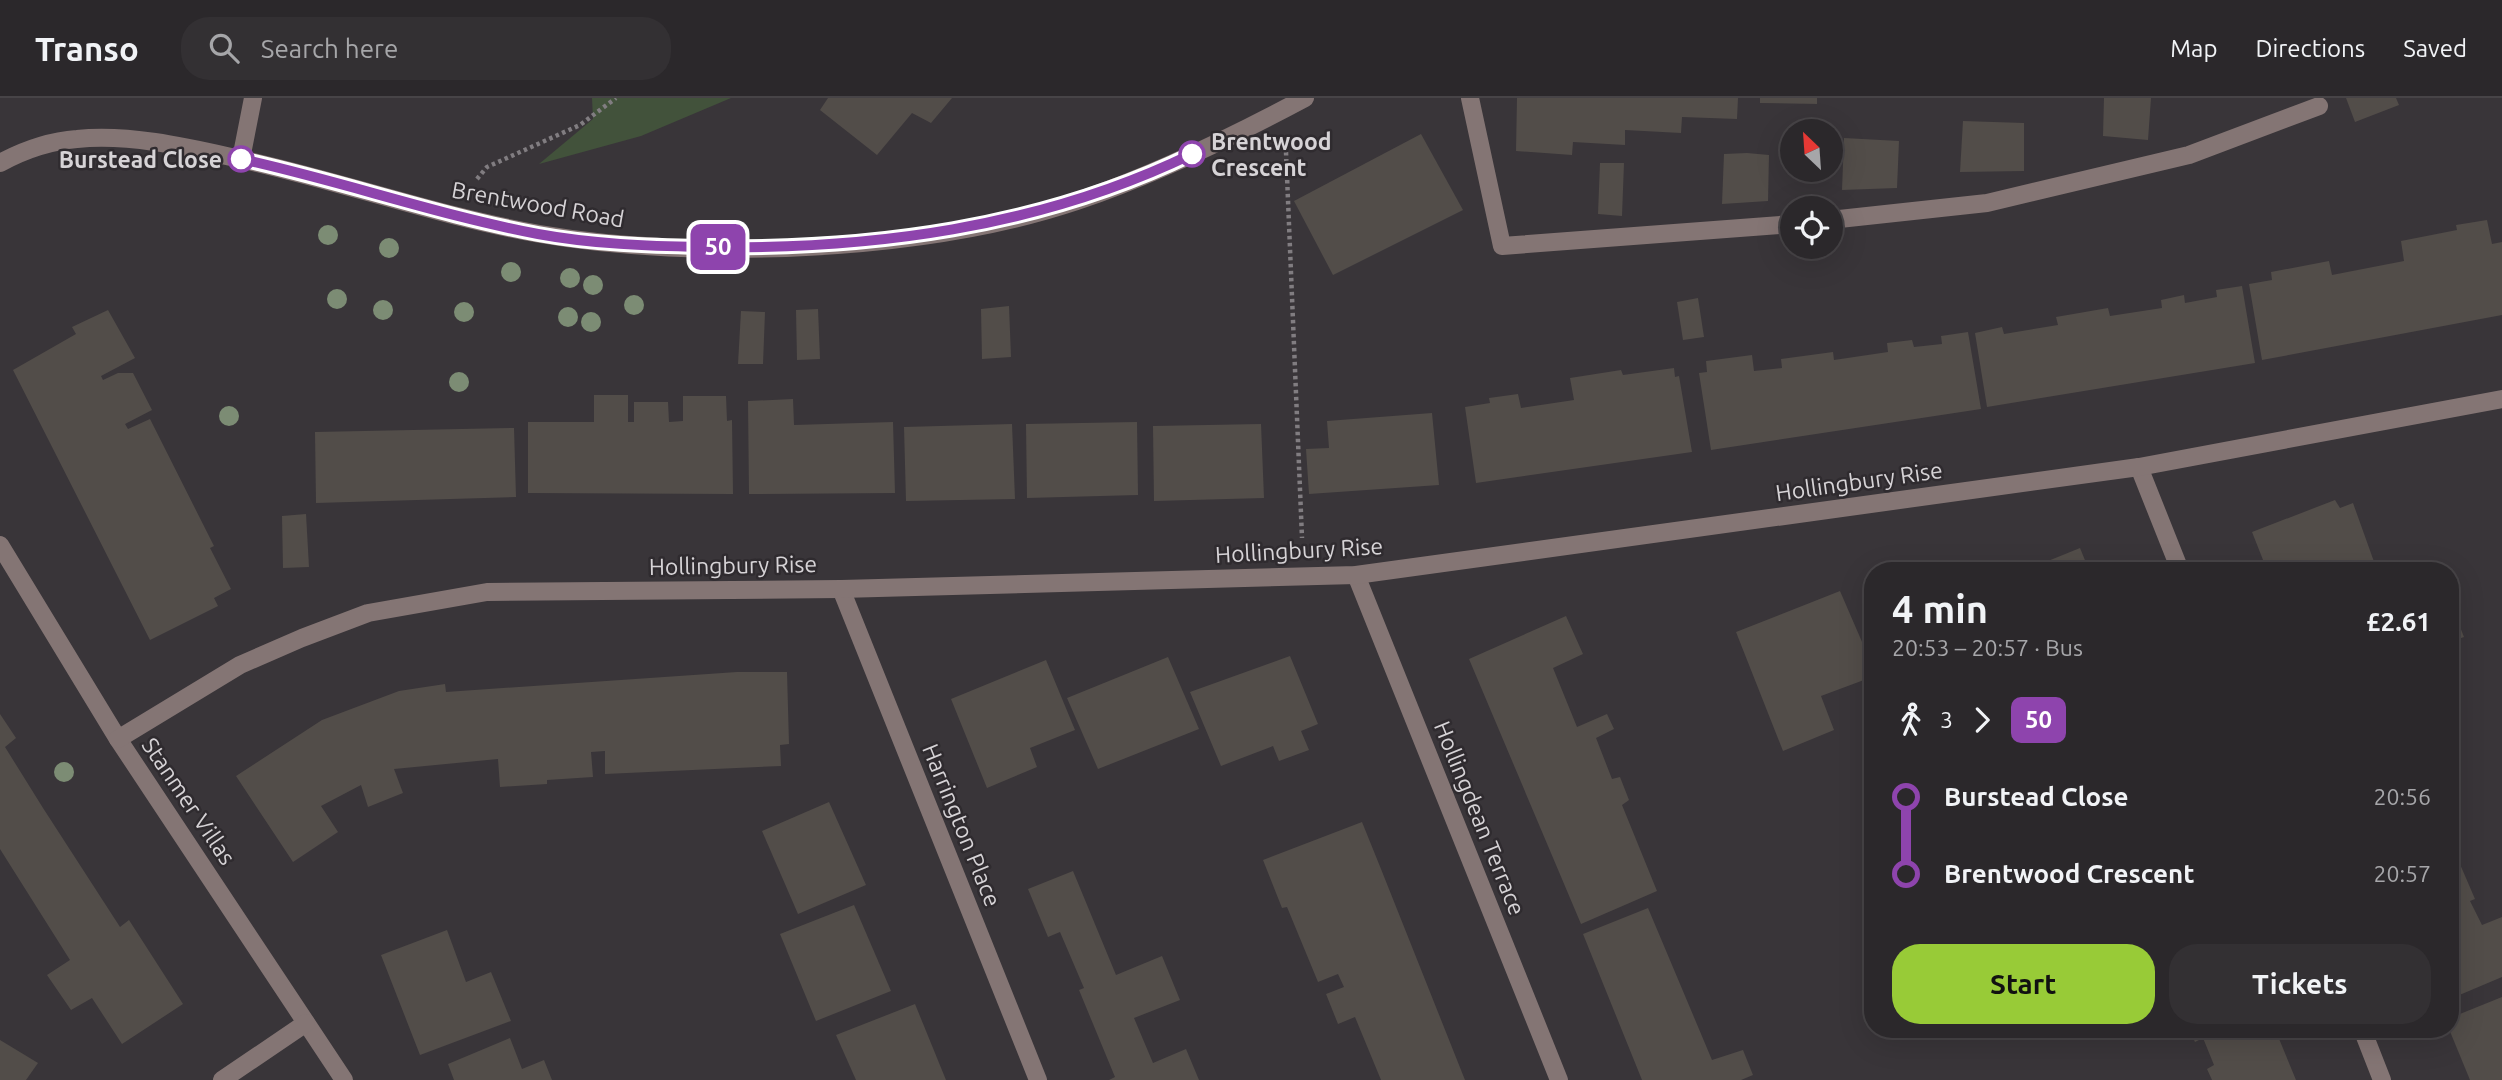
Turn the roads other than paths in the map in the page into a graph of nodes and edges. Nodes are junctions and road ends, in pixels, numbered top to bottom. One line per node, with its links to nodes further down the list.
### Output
1 (253, 98): 5 (street)
2 (1305, 98): 5 (street, Brentwood Road)
3 (1470, 98): 8 (street)
4 (2319, 107): 7 (street)
5 (241, 159): 6 (street, Brentwood Road)
6 (0, 163)
7 (1843, 218)
8 (1780, 225)
9 (2502, 399): 10 (street, Hollingbury Rise)
10 (2139, 467): 12 (street); 13 (street, Hollingbury Rise)
11 (0, 545): 15 (street, Stanmer Villas)
12 (2177, 562)
13 (1356, 575): 14 (street, Hollingbury Rise); 21 (street, Hollingdean Terrace)
14 (841, 589): 15 (street, Hollingbury Rise); 20 (street, Harrington Place)
15 (118, 739): 16 (street, Stanmer Villas)
16 (306, 1023): 18 (street); 19 (street, Stanmer Villas)
17 (2366, 1038): 22 (street)
18 (222, 1080)
19 (344, 1080)
20 (1038, 1080)
21 (1559, 1080)
22 (2382, 1080)

